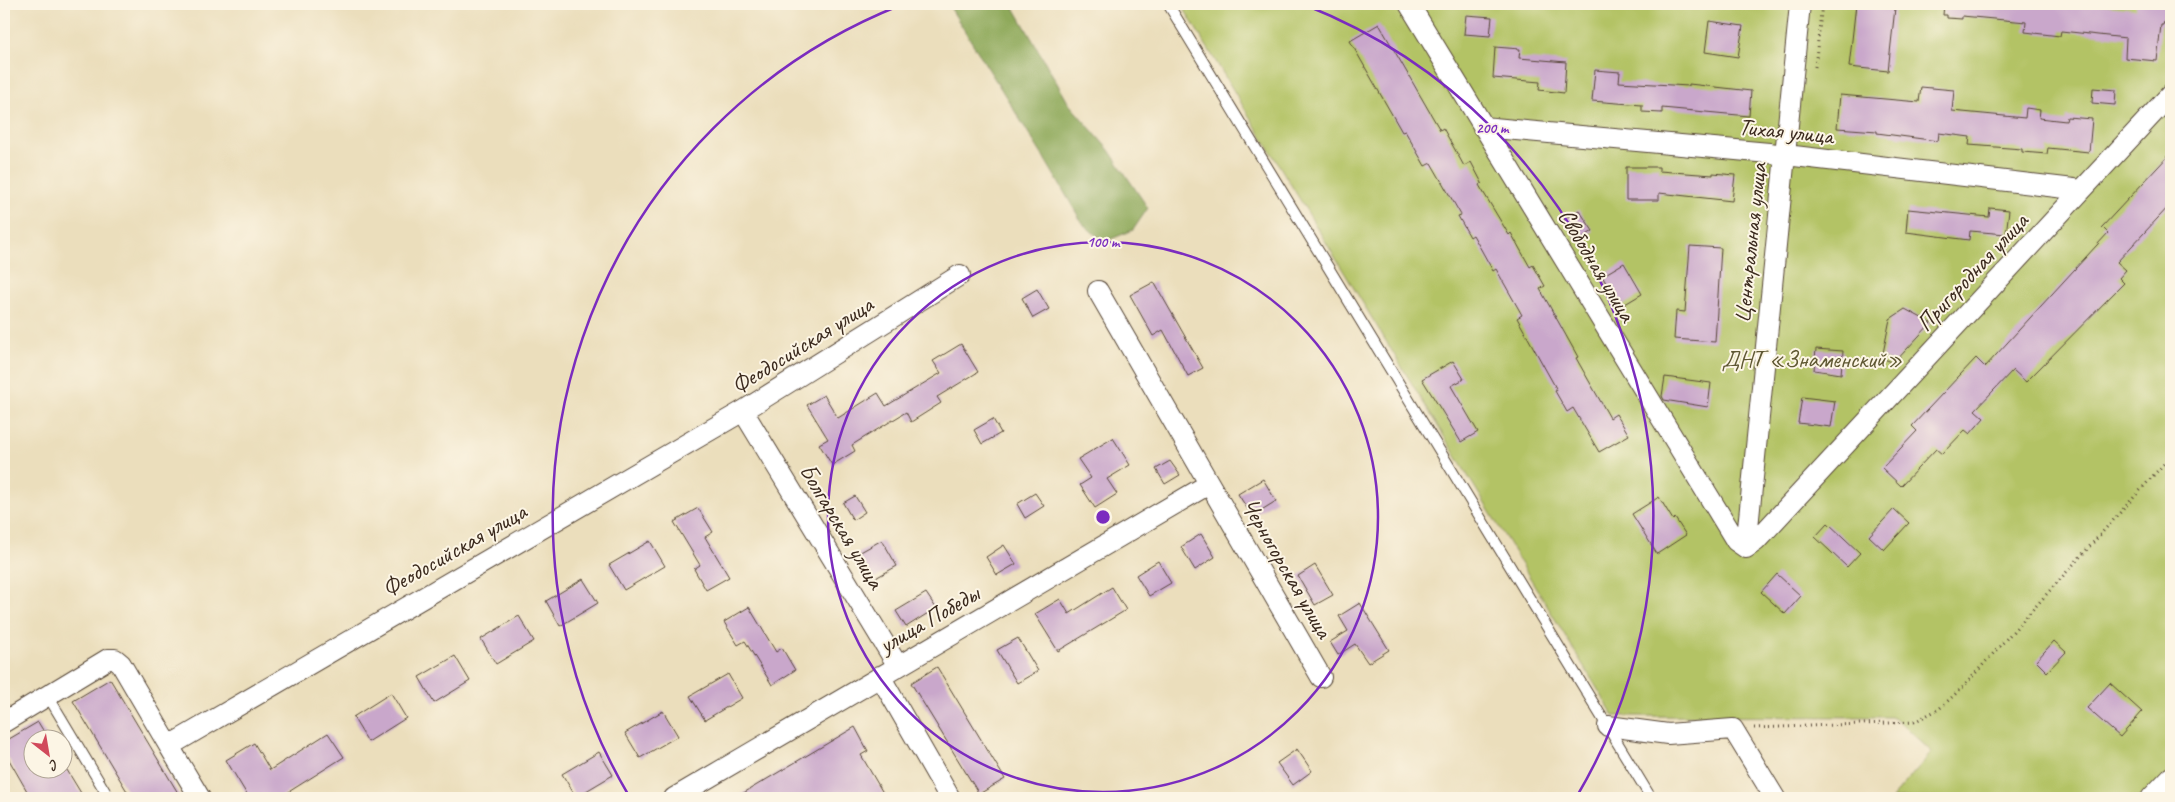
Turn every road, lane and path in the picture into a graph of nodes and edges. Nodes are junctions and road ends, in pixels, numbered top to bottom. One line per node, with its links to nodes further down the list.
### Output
1 (1168, 4): 19 (lane)
2 (1409, 4): 5 (street, Свободная улица)
3 (1800, 4): 6 (street, Центральная улица)
4 (2171, 94): 7 (street, Пригородная улица)
5 (1484, 127): 6 (street, Тихая улица); 13 (street, Свободная улица)
6 (1784, 155): 7 (street, Тихая улица); 13 (street, Центральная улица)
7 (2082, 190): 13 (street, Пригородная улица)
8 (960, 275): 10 (street, Феодосийская улица)
9 (1098, 291): 12 (street, Черногорская улица)
10 (743, 411): 14 (street, Болгарская улица); 21 (street, Феодосийская улица)
11 (2171, 456): 20 (path)
12 (1210, 484): 14 (street, улица Победы); 16 (street, Черногорская улица)
13 (1746, 548)
14 (898, 666): 15 (street, улица Победы)
15 (880, 676): 27 (street, улица Победы); 28 (street)
16 (1321, 677)
17 (48, 696): 18 (street); 21 (street); 25 (lane)
18 (4, 722)
19 (1608, 726): 20 (street); 29 (lane)
20 (1733, 729): 30 (street)
21 (169, 746): 26 (street)
22 (2171, 777): 31 (street)
23 (4, 789): 24 (path)
24 (9, 798)
25 (109, 798)
26 (200, 798)
27 (674, 798)
28 (950, 798)
29 (1651, 798)
30 (1776, 798)
31 (2151, 798)

